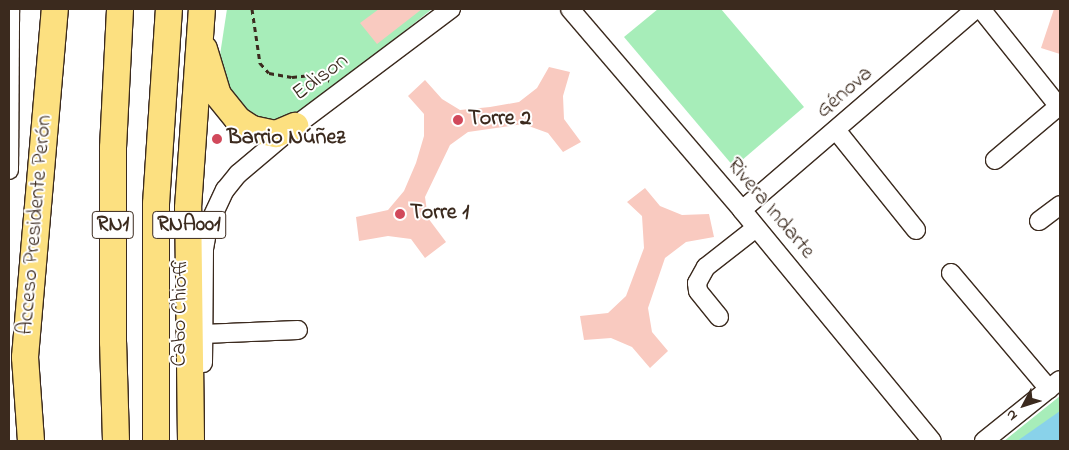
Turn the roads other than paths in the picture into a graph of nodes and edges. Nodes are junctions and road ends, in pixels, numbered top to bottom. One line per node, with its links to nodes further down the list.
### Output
1 (10, 9): 14 (street)
2 (55, 9): 25 (highway, Acceso Presidente Perón)
3 (120, 9): 29 (highway, RN1)
4 (169, 9): 30 (highway, RN1)
5 (451, 9): 11 (street, Edison)
6 (570, 9): 17 (street, Rivera Indarte)
7 (976, 9): 12 (street, Génova)
8 (981, 9): 10 (street)
9 (201, 21): 11 (highway); 31 (highway, RNA001)
10 (1060, 106): 13 (street)
11 (294, 126): 15 (street, Edison)
12 (836, 130): 17 (street, Génova); 20 (street)
13 (995, 160)
14 (9, 170)
15 (225, 190): 24 (street, Cabo Chioffi)
16 (1060, 205): 18 (street)
17 (742, 210): 19 (street, Rivera Indarte)
18 (1039, 220)
19 (756, 228): 22 (street); 33 (street, Rivera Indarte)
20 (916, 230)
21 (951, 273): 26 (street)
22 (719, 317)
23 (298, 330): 24 (street)
24 (203, 334): 32 (street, Cabo Chioffi)
25 (25, 357): 27 (highway); 28 (highway, Acceso Presidente Perón)
26 (1055, 385): 34 (street)
27 (14, 441)
28 (32, 441)
29 (116, 441)
30 (156, 441)
31 (191, 441)
32 (203, 441)
33 (932, 441)
34 (984, 441)

